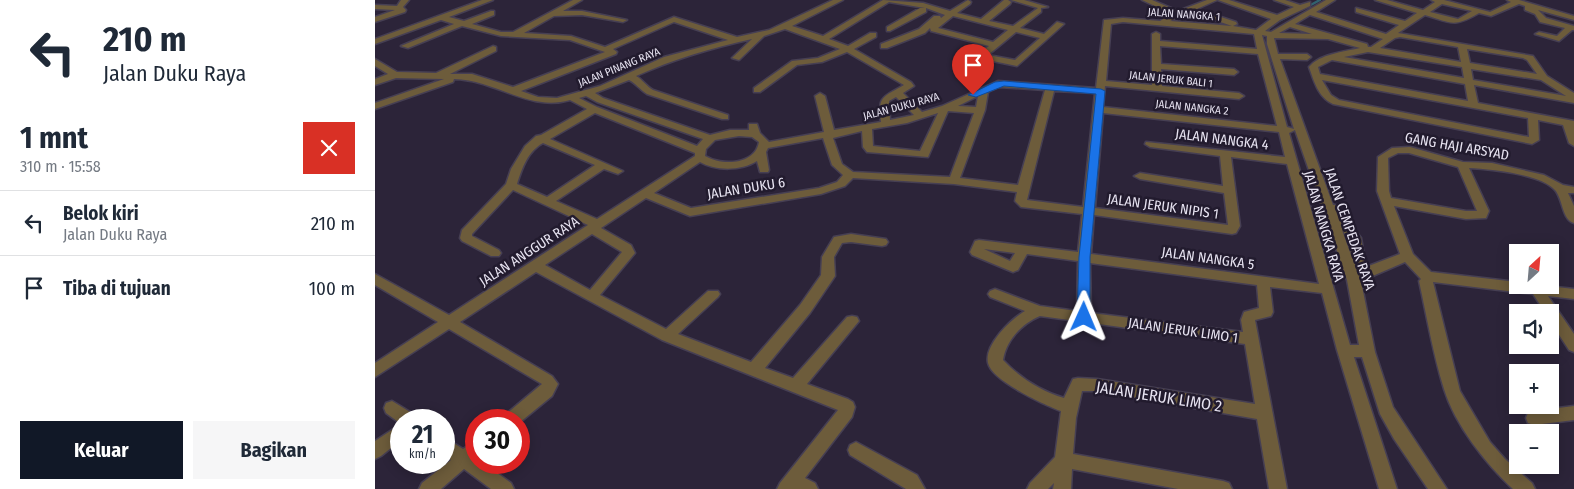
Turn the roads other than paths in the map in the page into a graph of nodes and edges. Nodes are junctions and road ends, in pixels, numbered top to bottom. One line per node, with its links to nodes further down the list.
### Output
1 (380, 0): 20 (street)
2 (405, 0): 20 (street)
3 (489, 0): 32 (street)
4 (577, 0): 28 (street)
5 (839, 0): 41 (street, JALAN PINANG RAYA)
6 (888, 0): 17 (street); 57 (street)
7 (1146, 0): 29 (street)
8 (1213, 0): 29 (street)
9 (1222, 0): 35 (street)
10 (1277, 0): 21 (street)
11 (1331, 0): 21 (street)
12 (1379, 0): 27 (street)
13 (1011, 1): 18 (street); 36 (street)
14 (1438, 1): 25 (street); 27 (street)
15 (967, 2): 24 (street)
16 (1515, 2): 25 (street); 33 (street); 42 (street)
17 (905, 3): 22 (street); 24 (street)
18 (1037, 5): 45 (street)
19 (375, 7): 20 (street)
20 (399, 8): 31 (street)
21 (1309, 8): 35 (street); 55 (street)
22 (923, 10): 24 (street); 43 (street)
23 (1359, 10): 40 (street)
24 (945, 12): 36 (street); 61 (street); 63 (street)
25 (1477, 12): 27 (street)
26 (491, 13): 37 (street)
27 (1423, 13): 40 (street)
28 (555, 14): 34 (street); 48 (street)
29 (1178, 14): 38 (street)
30 (1212, 16): 44 (street)
31 (376, 18)
32 (442, 18): 37 (street); 46 (street)
33 (1574, 18)
34 (623, 20)
35 (1282, 21): 47 (street); 52 (street); 54 (street)
36 (982, 22): 45 (street)
37 (463, 23): 48 (street); 56 (street)
38 (1161, 23): 44 (street, JALAN NANGKA 1); 89 (street, JALAN NANGKA 1)
39 (1060, 24): 53 (street)
40 (1405, 24): 55 (street)
41 (785, 26): 50 (street, JALAN PINANG RAYA); 57 (street)
42 (1572, 28): 49 (street)
43 (890, 29)
44 (1238, 29): 47 (street, JALAN NANGKA 1)
45 (1015, 30): 53 (street); 61 (street)
46 (405, 32): 56 (street); 60 (street)
47 (1258, 32): 52 (street, JALAN NANGKA 1); 69 (street, JALAN NANGKA RAYA)
48 (515, 34): 59 (street); 67 (street)
49 (1539, 34)
50 (761, 35): 58 (street, JALAN PINANG RAYA); 72 (street)
51 (873, 35): 66 (street)
52 (1271, 36): 54 (street, JALAN NANGKA 1); 70 (street, JALAN CEMPEDAK RAYA)
53 (1046, 37): 61 (street)
54 (1326, 37): 55 (street)
55 (1386, 37)
56 (424, 38): 62 (street)
57 (825, 38): 66 (street)
58 (734, 39): 67 (street); 84 (street, JALAN PINANG RAYA)
59 (499, 41)
60 (375, 42)
61 (996, 44)
62 (405, 46)
63 (884, 46)
64 (1462, 46): 68 (street); 76 (street); 85 (street)
65 (493, 49): 82 (street)
66 (849, 49): 74 (street); 94 (street)
67 (607, 50): 91 (street)
68 (1373, 50): 73 (street); 76 (street)
69 (1260, 52): 78 (street); 113 (street, JALAN NANGKA RAYA)
70 (1275, 56): 71 (street); 114 (street, JALAN CEMPEDAK RAYA)
71 (1307, 57)
72 (736, 58)
73 (1330, 58): 81 (street); 87 (street)
74 (813, 61): 77 (street); 92 (street)
75 (375, 62): 80 (street)
76 (1465, 64): 85 (street); 87 (street)
77 (823, 66)
78 (1157, 66): 79 (street); 90 (street)
79 (1234, 72)
80 (395, 75): 82 (street, JALAN PINANG RAYA); 86 (street)
81 (1317, 76): 100 (street); 100 (street)
82 (436, 77): 83 (street, JALAN PINANG RAYA)
83 (457, 77): 91 (street, JALAN PINANG RAYA); 102 (street)
84 (631, 77): 95 (street, JALAN PINANG RAYA); 107 (street)
85 (1544, 78): 99 (street)
86 (375, 82)
87 (1469, 82): 99 (street); 101 (street)
88 (1050, 87): 89 (street, JALAN DUKU RAYA); 93 (street, JALAN DUKU RAYA); 133 (street)
89 (1101, 87): 90 (street, JALAN JERUK BALI 1); 106 (street)
90 (1157, 89): 97 (street, JALAN JERUK BALI 1)
91 (515, 90): 98 (street, JALAN PINANG RAYA)
92 (757, 90)
93 (984, 90): 103 (street, JALAN DUKU RAYA); 105 (street)
94 (896, 92): 108 (street); 110 (street)
95 (588, 93): 98 (street, JALAN PINANG RAYA); 117 (street)
96 (820, 96): 115 (street)
97 (1239, 96)
98 (573, 98): 104 (street)
99 (1574, 98)
100 (1392, 100): 101 (street); 109 (street)
101 (1473, 104): 109 (street)
102 (375, 106)
103 (945, 108): 105 (street); 108 (street, JALAN DUKU RAYA); 112 (street)
104 (594, 109): 116 (street); 122 (street)
105 (980, 110): 130 (street)
106 (1100, 110): 113 (street, JALAN NANGKA 2); 139 (street)
107 (725, 116)
108 (920, 116): 110 (street, JALAN DUKU RAYA)
109 (1533, 116): 111 (street)
110 (885, 124): 112 (street, JALAN DUKU RAYA)
111 (1571, 124): 119 (street)
112 (867, 128): 115 (street, JALAN DUKU RAYA)
113 (1282, 129): 114 (street, JALAN NANGKA 2); 123 (street, JALAN NANGKA RAYA)
114 (1300, 130): 148 (street, JALAN CEMPEDAK RAYA)
115 (829, 136): 120 (street, JALAN DUKU RAYA); 128 (street)
116 (540, 138): 125 (street); 131 (street)
117 (711, 139): 120 (street); 122 (street, JALAN ANGGUR RAYA)
118 (1150, 144): 121 (street, JALAN NANGKA 4)
119 (1574, 144)
120 (763, 149): 122 (street); 126 (street)
121 (1225, 153): 123 (street, JALAN NANGKA 4); 135 (street)
122 (700, 154): 136 (street, JALAN ANGGUR RAYA)
123 (1291, 161): 153 (street, JALAN NANGKA RAYA)
124 (1462, 165): 132 (street, GANG HAJI ARSYAD); 138 (street, GANG HAJI ARSYAD); 138 (street)
125 (602, 166): 127 (street); 137 (street)
126 (764, 170)
127 (618, 171)
128 (850, 175): 130 (street); 136 (street, JALAN DUKU 6)
129 (1140, 176): 135 (street)
130 (954, 181): 133 (street)
131 (511, 185): 137 (street); 144 (street)
132 (1560, 188): 134 (street, GANG HAJI ARSYAD); 140 (street)
133 (1023, 189): 139 (street, JALAN JERUK NIPIS 1)
134 (1574, 190)
135 (1230, 192): 139 (street, JALAN JERUK NIPIS 1)
136 (644, 193): 141 (street, JALAN ANGGUR RAYA)
137 (548, 201): 141 (street)
138 (1386, 201): 145 (street, GANG HAJI ARSYAD)
139 (1090, 211): 146 (street)
140 (1574, 219)
141 (594, 226): 147 (street, JALAN ANGGUR RAYA); 159 (street)
142 (882, 242): 169 (street)
143 (1023, 250): 146 (street, JALAN NANGKA 5)
144 (495, 253)
145 (1407, 256): 148 (street); 149 (street)
146 (1084, 257): 151 (street, JALAN NANGKA 5); 161 (street)
147 (534, 265): 159 (street); 163 (street, JALAN ANGGUR RAYA)
148 (1357, 277): 168 (street, JALAN CEMPEDAK RAYA)
149 (1428, 278): 152 (street); 193 (street)
150 (375, 279): 163 (street)
151 (1263, 282): 153 (street, JALAN NANGKA 5); 165 (street)
152 (1509, 287)
153 (1327, 288): 167 (street, JALAN NANGKA RAYA)
154 (1559, 293): 158 (street)
155 (713, 294): 164 (street)
156 (995, 294): 160 (street, JALAN JERUK LIMO 1)
157 (1541, 294): 166 (street)
158 (1574, 294)
159 (591, 297): 164 (street)
160 (1039, 311): 161 (street, JALAN JERUK LIMO 1); 172 (street)
161 (1084, 317): 165 (street, JALAN JERUK LIMO 1)
162 (851, 321): 171 (street)
163 (447, 322): 170 (street, JALAN ANGGUR RAYA); 173 (street)
164 (667, 336): 169 (street)
165 (1252, 340): 174 (street)
166 (1574, 346)
167 (1344, 350): 168 (street); 191 (street, JALAN NANGKA RAYA)
168 (1368, 352): 192 (street, JALAN CEMPEDAK RAYA)
169 (754, 370): 171 (street)
170 (375, 371)
171 (797, 386): 183 (street)
172 (1071, 407): 174 (street, JALAN JERUK LIMO 2); 181 (street)
173 (524, 409)
174 (1265, 413): 190 (street)
175 (1574, 413): 176 (street)
176 (1534, 418)
177 (390, 439): 179 (street)
178 (856, 450): 186 (street)
179 (375, 451)
180 (465, 458): 184 (street)
181 (1064, 460): 187 (street); 188 (street); 189 (street)
182 (490, 474): 185 (street)
183 (796, 486)
184 (428, 489)
185 (505, 489)
186 (916, 489)
187 (1037, 489)
188 (1062, 489)
189 (1223, 489)
190 (1278, 489)
191 (1388, 489)
192 (1438, 489)
193 (1526, 489)

